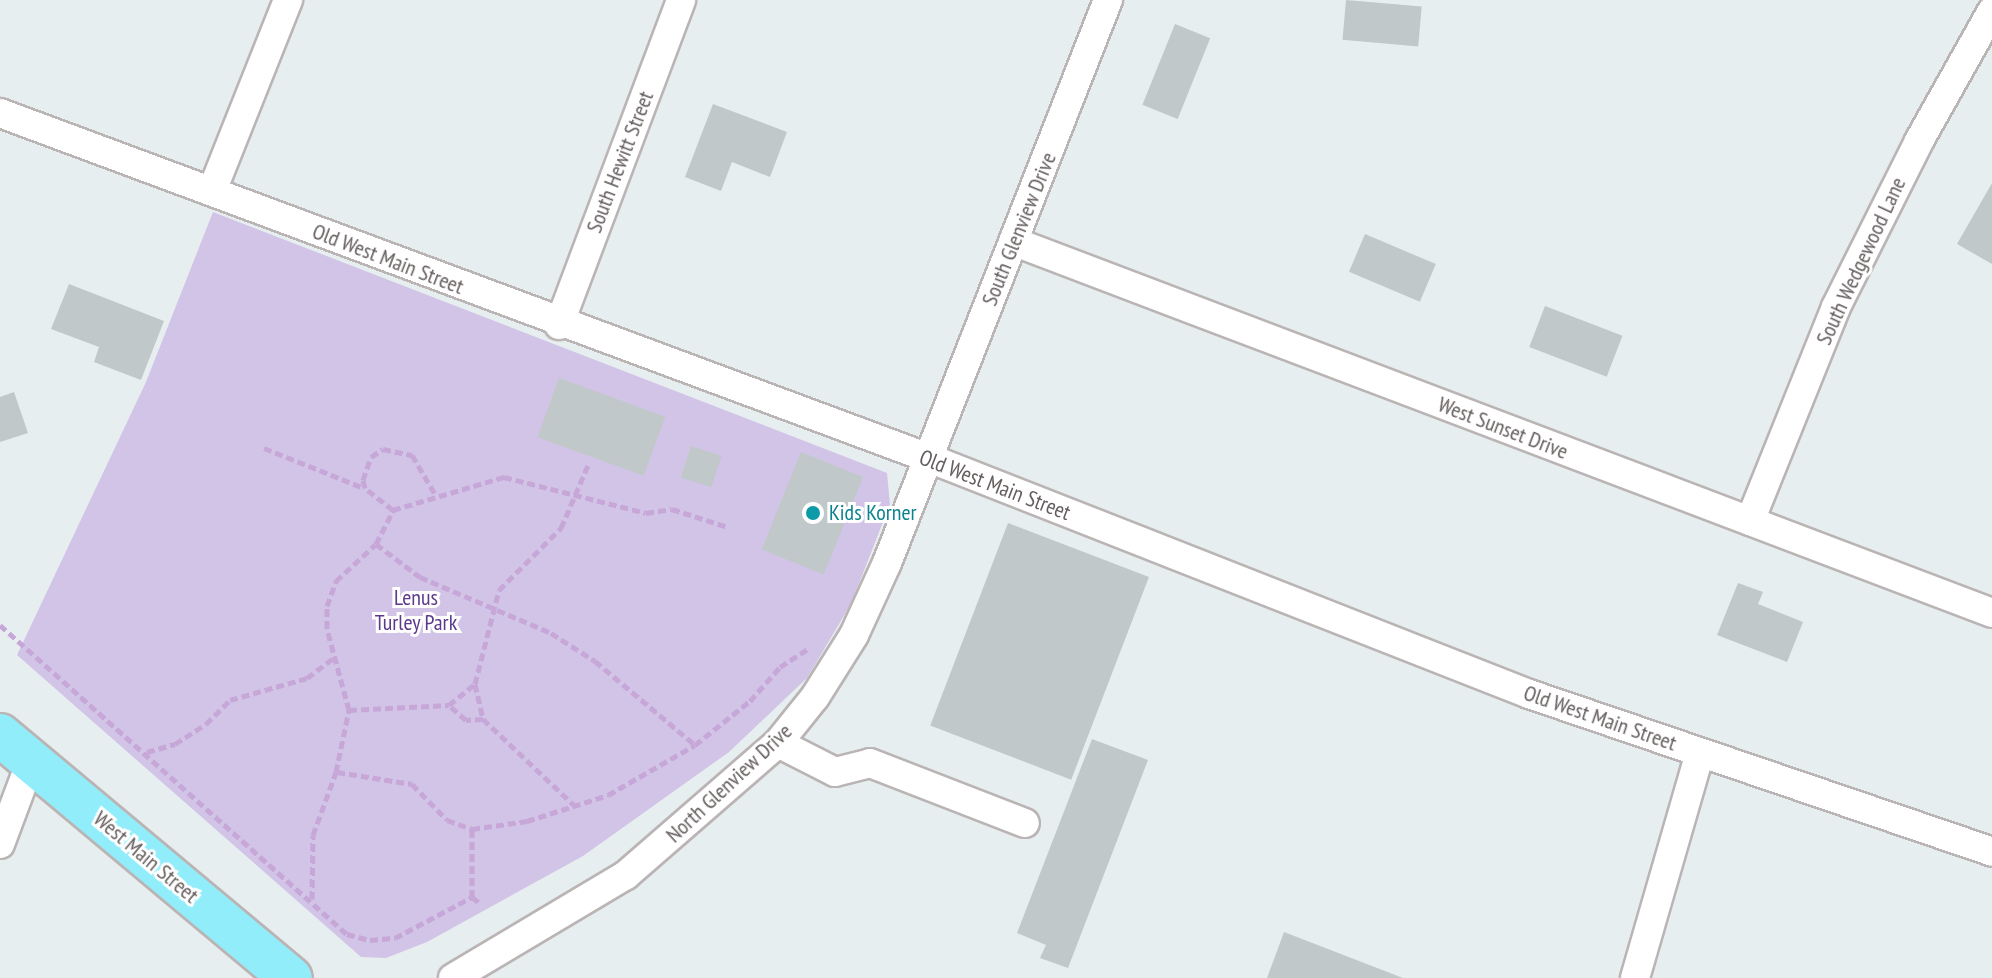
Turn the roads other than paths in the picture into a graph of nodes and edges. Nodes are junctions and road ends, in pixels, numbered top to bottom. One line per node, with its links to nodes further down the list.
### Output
1 (288, 0): 6 (street)
2 (681, 0): 8 (street, South Hewitt Street)
3 (1108, 0): 7 (street, South Glenview Drive)
4 (1992, 11): 10 (street, South Wedgewood Lane)
5 (0, 113): 6 (street, Old West Main Street)
6 (212, 191): 8 (street, Old West Main Street)
7 (1015, 242): 9 (street, South Glenview Drive); 10 (street, West Sunset Drive)
8 (559, 325): 9 (street, Old West Main Street)
9 (926, 457): 12 (street, North Glenview Drive); 14 (street, Old West Main Street)
10 (1750, 521): 11 (street, West Sunset Drive)
11 (1992, 613)
12 (778, 743): 15 (street); 19 (street, North Glenview Drive)
13 (16, 748): 16 (street); 18 (highway, West Main Street)
14 (1700, 753): 17 (street, Old West Main Street); 20 (street)
15 (1025, 823)
16 (0, 844)
17 (1992, 852)
18 (291, 978)
19 (453, 978)
20 (1635, 978)

